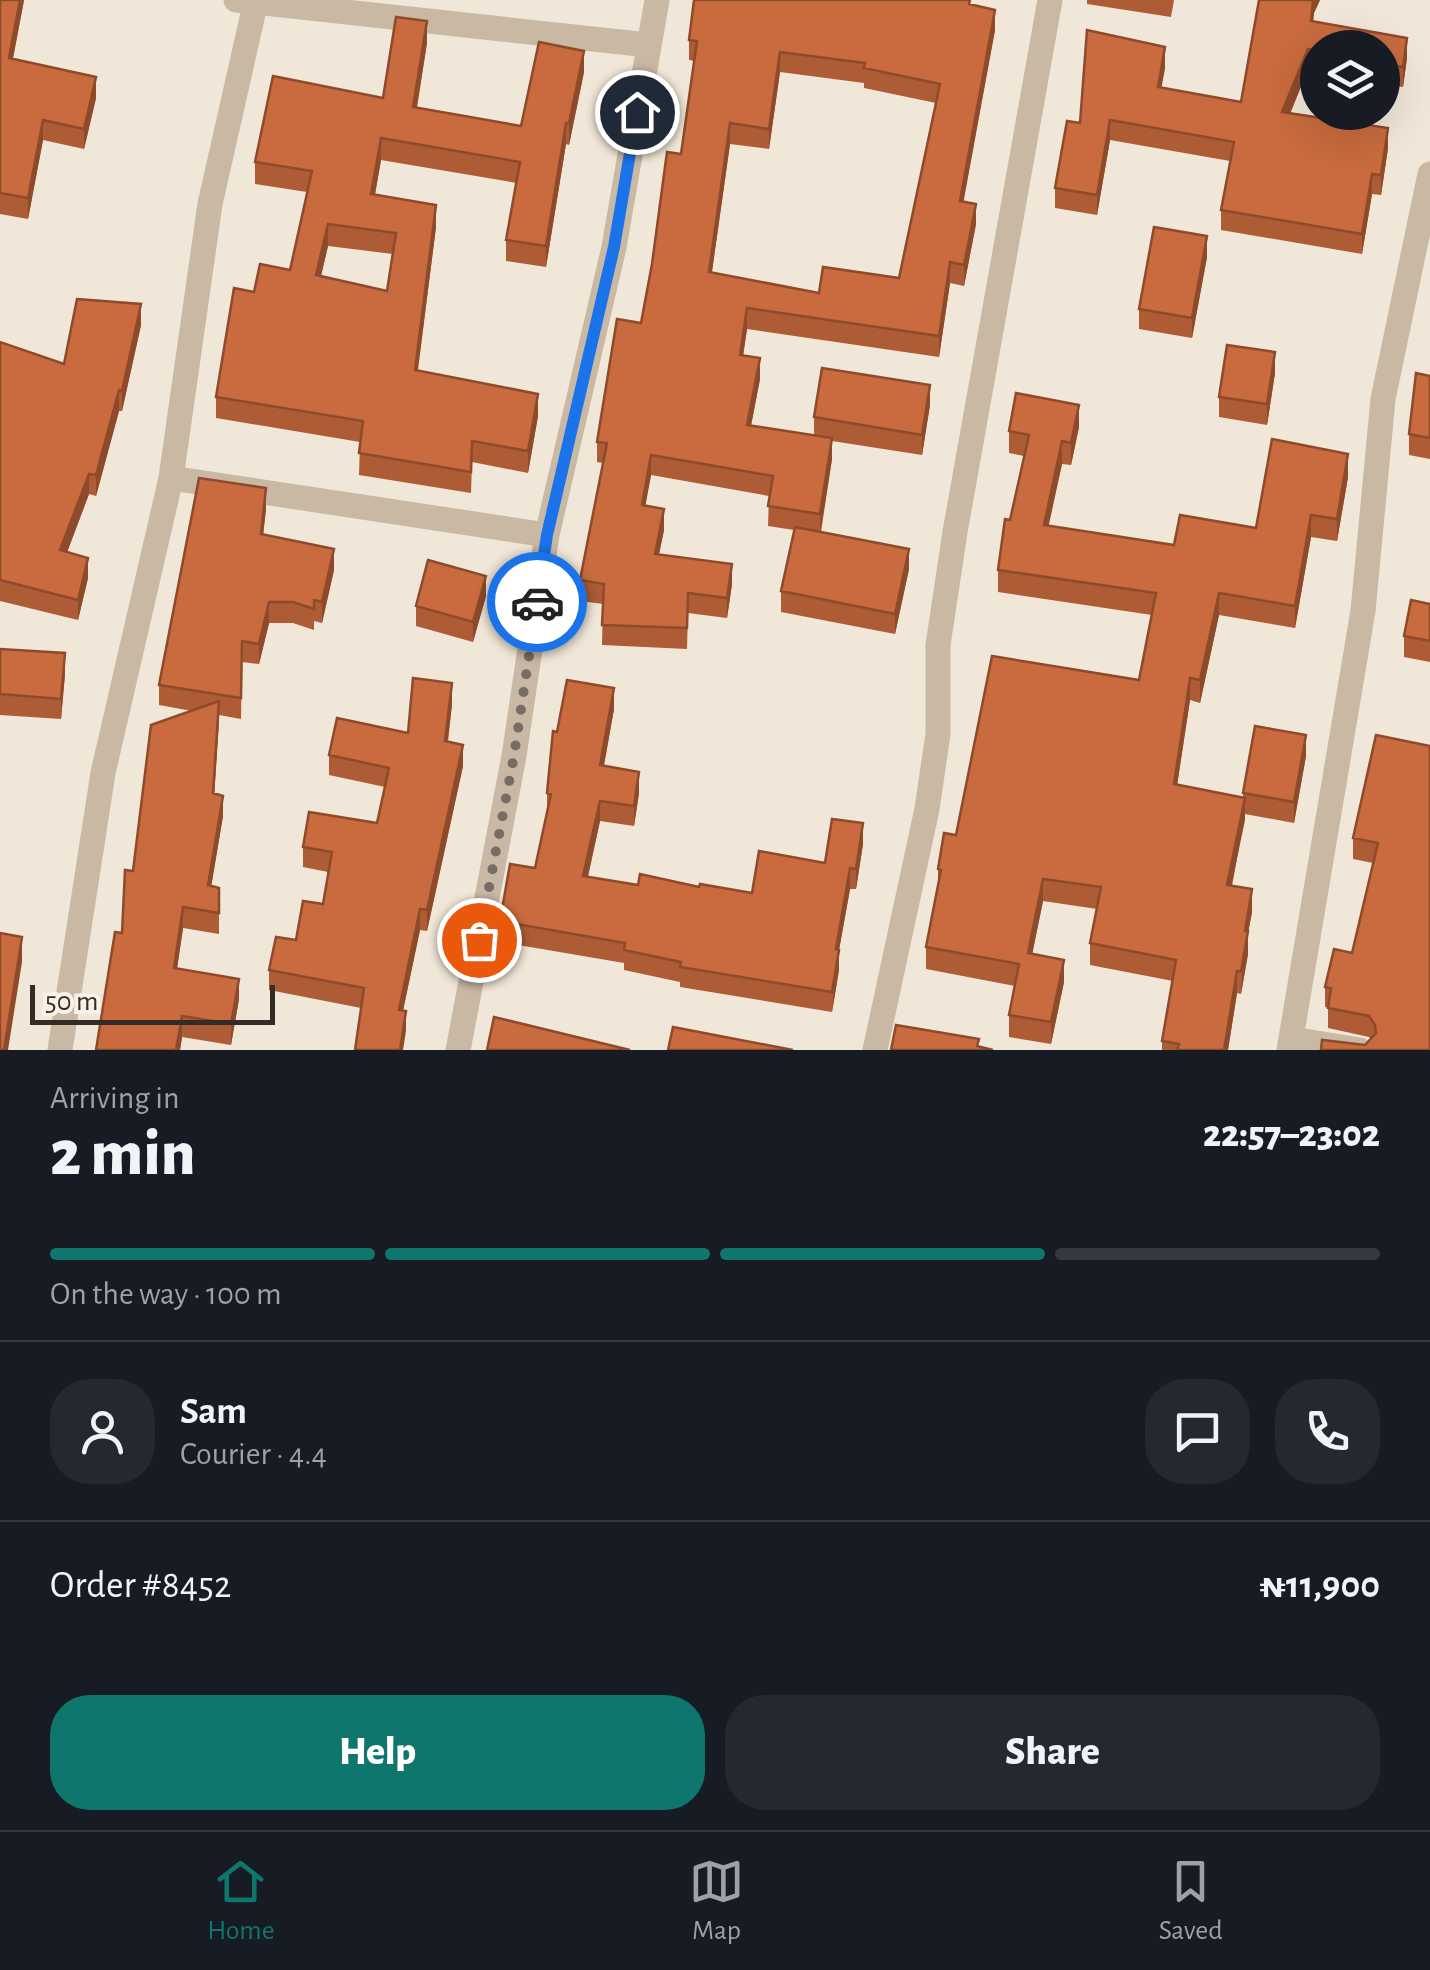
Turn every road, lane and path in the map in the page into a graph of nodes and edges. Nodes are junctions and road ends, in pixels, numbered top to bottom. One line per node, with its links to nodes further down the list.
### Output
1 (657, 0): 4 (street)
2 (1050, 0): 11 (street)
3 (246, 2): 4 (street); 6 (street)
4 (648, 46): 7 (street)
5 (1430, 174): 8 (street)
6 (171, 478): 7 (street); 9 (street)
7 (547, 535): 10 (street)
8 (1290, 1045): 12 (street)
9 (60, 1050)
10 (458, 1050)
11 (875, 1050)
12 (1360, 1050)

